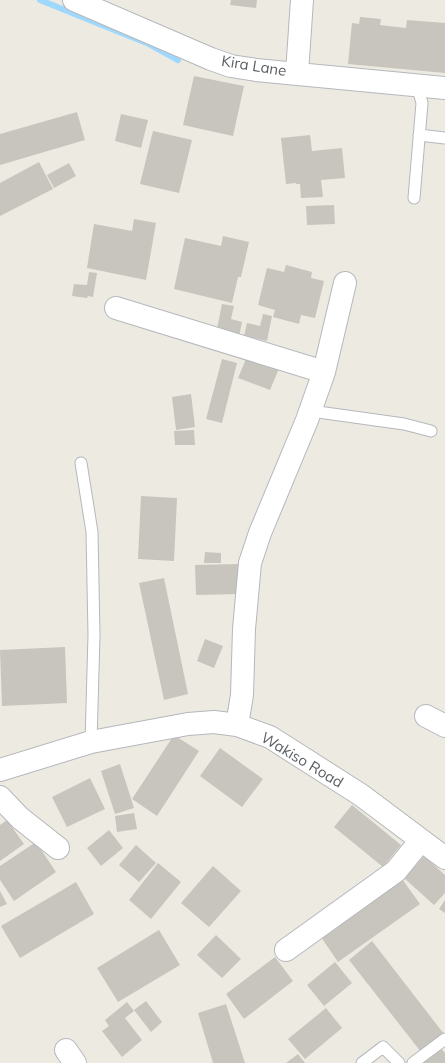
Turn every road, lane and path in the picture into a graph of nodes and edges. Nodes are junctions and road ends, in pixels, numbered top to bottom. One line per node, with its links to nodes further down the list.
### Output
1 (74, 0): 3 (street, Kira Lane)
2 (302, 0): 3 (street)
3 (297, 73): 4 (street, Kira Lane)
4 (417, 85): 5 (street, Kira Lane); 6 (lane)
5 (445, 88)
6 (419, 135): 7 (lane); 8 (lane)
7 (445, 138)
8 (414, 198)
9 (345, 283): 11 (street)
10 (116, 308): 11 (street)
11 (324, 372): 12 (street)
12 (311, 411): 13 (lane); 16 (street)
13 (431, 431)
14 (81, 463): 18 (lane)
15 (426, 716): 17 (street)
16 (237, 725): 18 (street, Wakiso Road); 21 (street, Wakiso Road)
17 (445, 726)
18 (91, 742): 19 (street, Wakiso Road)
19 (0, 770)
20 (0, 797): 22 (street)
21 (421, 840): 23 (street, Wakiso Road); 24 (street)
22 (58, 848)
23 (445, 858)
24 (286, 950)
25 (445, 1039): 28 (lane)
26 (362, 1063): 27 (lane)
27 (399, 1063)
28 (413, 1063)

